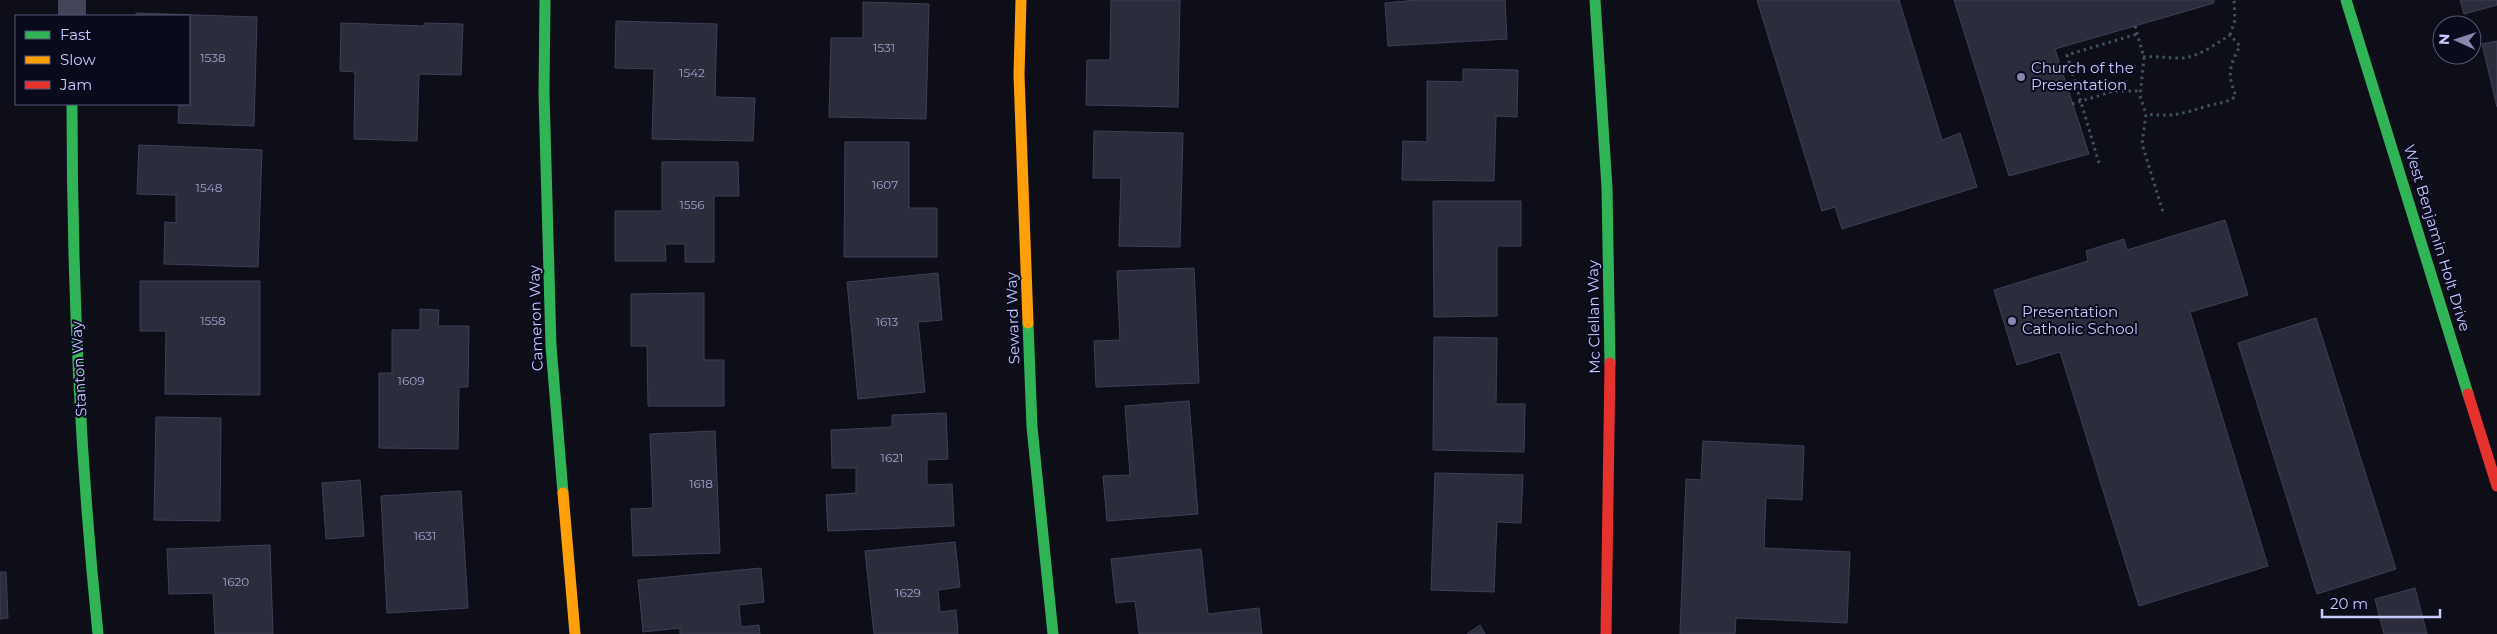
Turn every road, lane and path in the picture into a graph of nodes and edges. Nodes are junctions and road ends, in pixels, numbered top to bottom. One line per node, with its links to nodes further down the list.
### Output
1 (72, 0): 7 (street)
2 (545, 0): 21 (street, Cameron Way)
3 (1021, 0): 22 (street, Seward Way)
4 (1595, 0): 23 (street, Mc Clellan Way)
5 (2234, 0): 10 (path)
6 (2346, 0): 19 (street, West Benjamin Holt Drive)
7 (72, 15)
8 (2135, 26): 9 (path)
9 (2137, 34): 11 (path); 13 (path)
10 (2230, 35): 11 (path); 16 (path)
11 (2143, 57): 12 (path)
12 (2140, 91): 13 (path); 16 (path)
13 (2080, 102): 14 (path); 17 (path)
14 (2072, 104)
15 (72, 105): 20 (street, Stanton Way)
16 (2146, 114): 18 (path)
17 (2099, 163)
18 (2163, 212)
19 (2497, 486)
20 (98, 634)
21 (575, 634)
22 (1053, 634)
23 (1606, 634)

